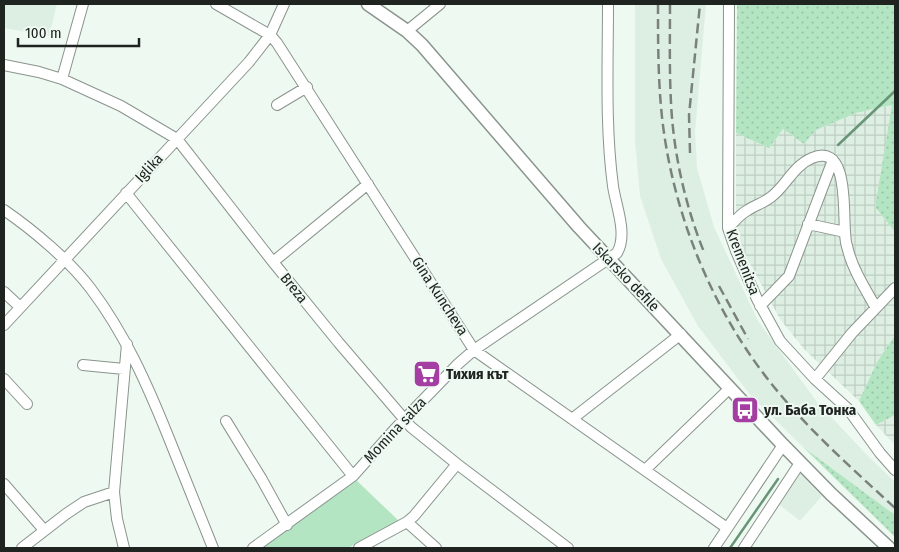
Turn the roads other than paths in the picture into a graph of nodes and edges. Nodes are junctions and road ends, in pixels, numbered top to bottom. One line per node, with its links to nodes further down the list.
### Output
1 (83, 4): 11 (street)
2 (216, 4): 9 (street, Gina Kuncheva)
3 (284, 4): 9 (street, Iglika)
4 (368, 4): 8 (main road, Iskarsko defile)
5 (440, 4): 8 (street)
6 (608, 4): 22 (street)
7 (729, 4): 20 (street, Kremenitsa)
8 (407, 31): 22 (main road, Iskarsko defile)
9 (270, 35): 12 (street, Gina Kuncheva); 14 (street, Iglika)
10 (4, 65): 11 (street, Breza)
11 (62, 79): 14 (street, Breza)
12 (307, 87): 13 (street); 16 (street, Gina Kuncheva)
13 (277, 105)
14 (177, 139): 17 (street, Iglika); 24 (street, Breza)
15 (833, 160): 19 (street); 20 (street); 21 (street)
16 (368, 184): 24 (street); 33 (street, Gina Kuncheva)
17 (126, 193): 23 (street, Iglika); 48 (street)
18 (4, 210): 23 (street)
19 (808, 224): 21 (street); 27 (street)
20 (728, 228): 27 (street, Kremenitsa)
21 (845, 232): 29 (street)
22 (610, 258): 31 (main road, Iskarsko defile); 33 (street, Momina salza)
23 (64, 260): 28 (street, Iglika); 32 (street)
24 (273, 262): 40 (street, Breza)
25 (895, 288): 29 (street)
26 (4, 292): 28 (street)
27 (760, 306): 37 (street, Kremenitsa)
28 (20, 307): 30 (street, Iglika)
29 (876, 308): 37 (street)
30 (4, 325)
31 (681, 334): 38 (main road, Iskarsko defile); 41 (street)
32 (127, 343): 35 (street); 58 (street)
33 (474, 350): 40 (street, Momina salza); 41 (street, Gina Kuncheva)
34 (84, 365): 35 (street)
35 (124, 369): 50 (street)
36 (4, 379): 39 (street)
37 (815, 379): 47 (street, Kremenitsa)
38 (730, 388): 43 (main road, Iskarsko defile); 46 (street)
39 (27, 404)
40 (405, 419): 45 (street, Breza); 48 (street, Momina salza)
41 (572, 419): 46 (street, Gina Kuncheva)
42 (226, 421): 52 (street)
43 (783, 445): 44 (main road, Iskarsko defile); 53 (street)
44 (800, 463): 55 (street); 64 (main road, Iskarsko defile)
45 (457, 464): 51 (street); 62 (street, Breza)
46 (645, 470): 53 (street, Gina Kuncheva)
47 (895, 470)
48 (353, 476): 52 (street, Momina salza)
49 (4, 484): 54 (street)
50 (114, 492): 54 (street); 57 (street)
51 (407, 522): 60 (street); 61 (street)
52 (287, 525): 59 (street, Momina salza)
53 (727, 528): 63 (street)
54 (44, 530): 56 (street)
55 (748, 547)
56 (22, 548)
57 (124, 548)
58 (213, 548)
59 (253, 548)
60 (359, 548)
61 (433, 548)
62 (568, 548)
63 (714, 548)
64 (888, 548)

